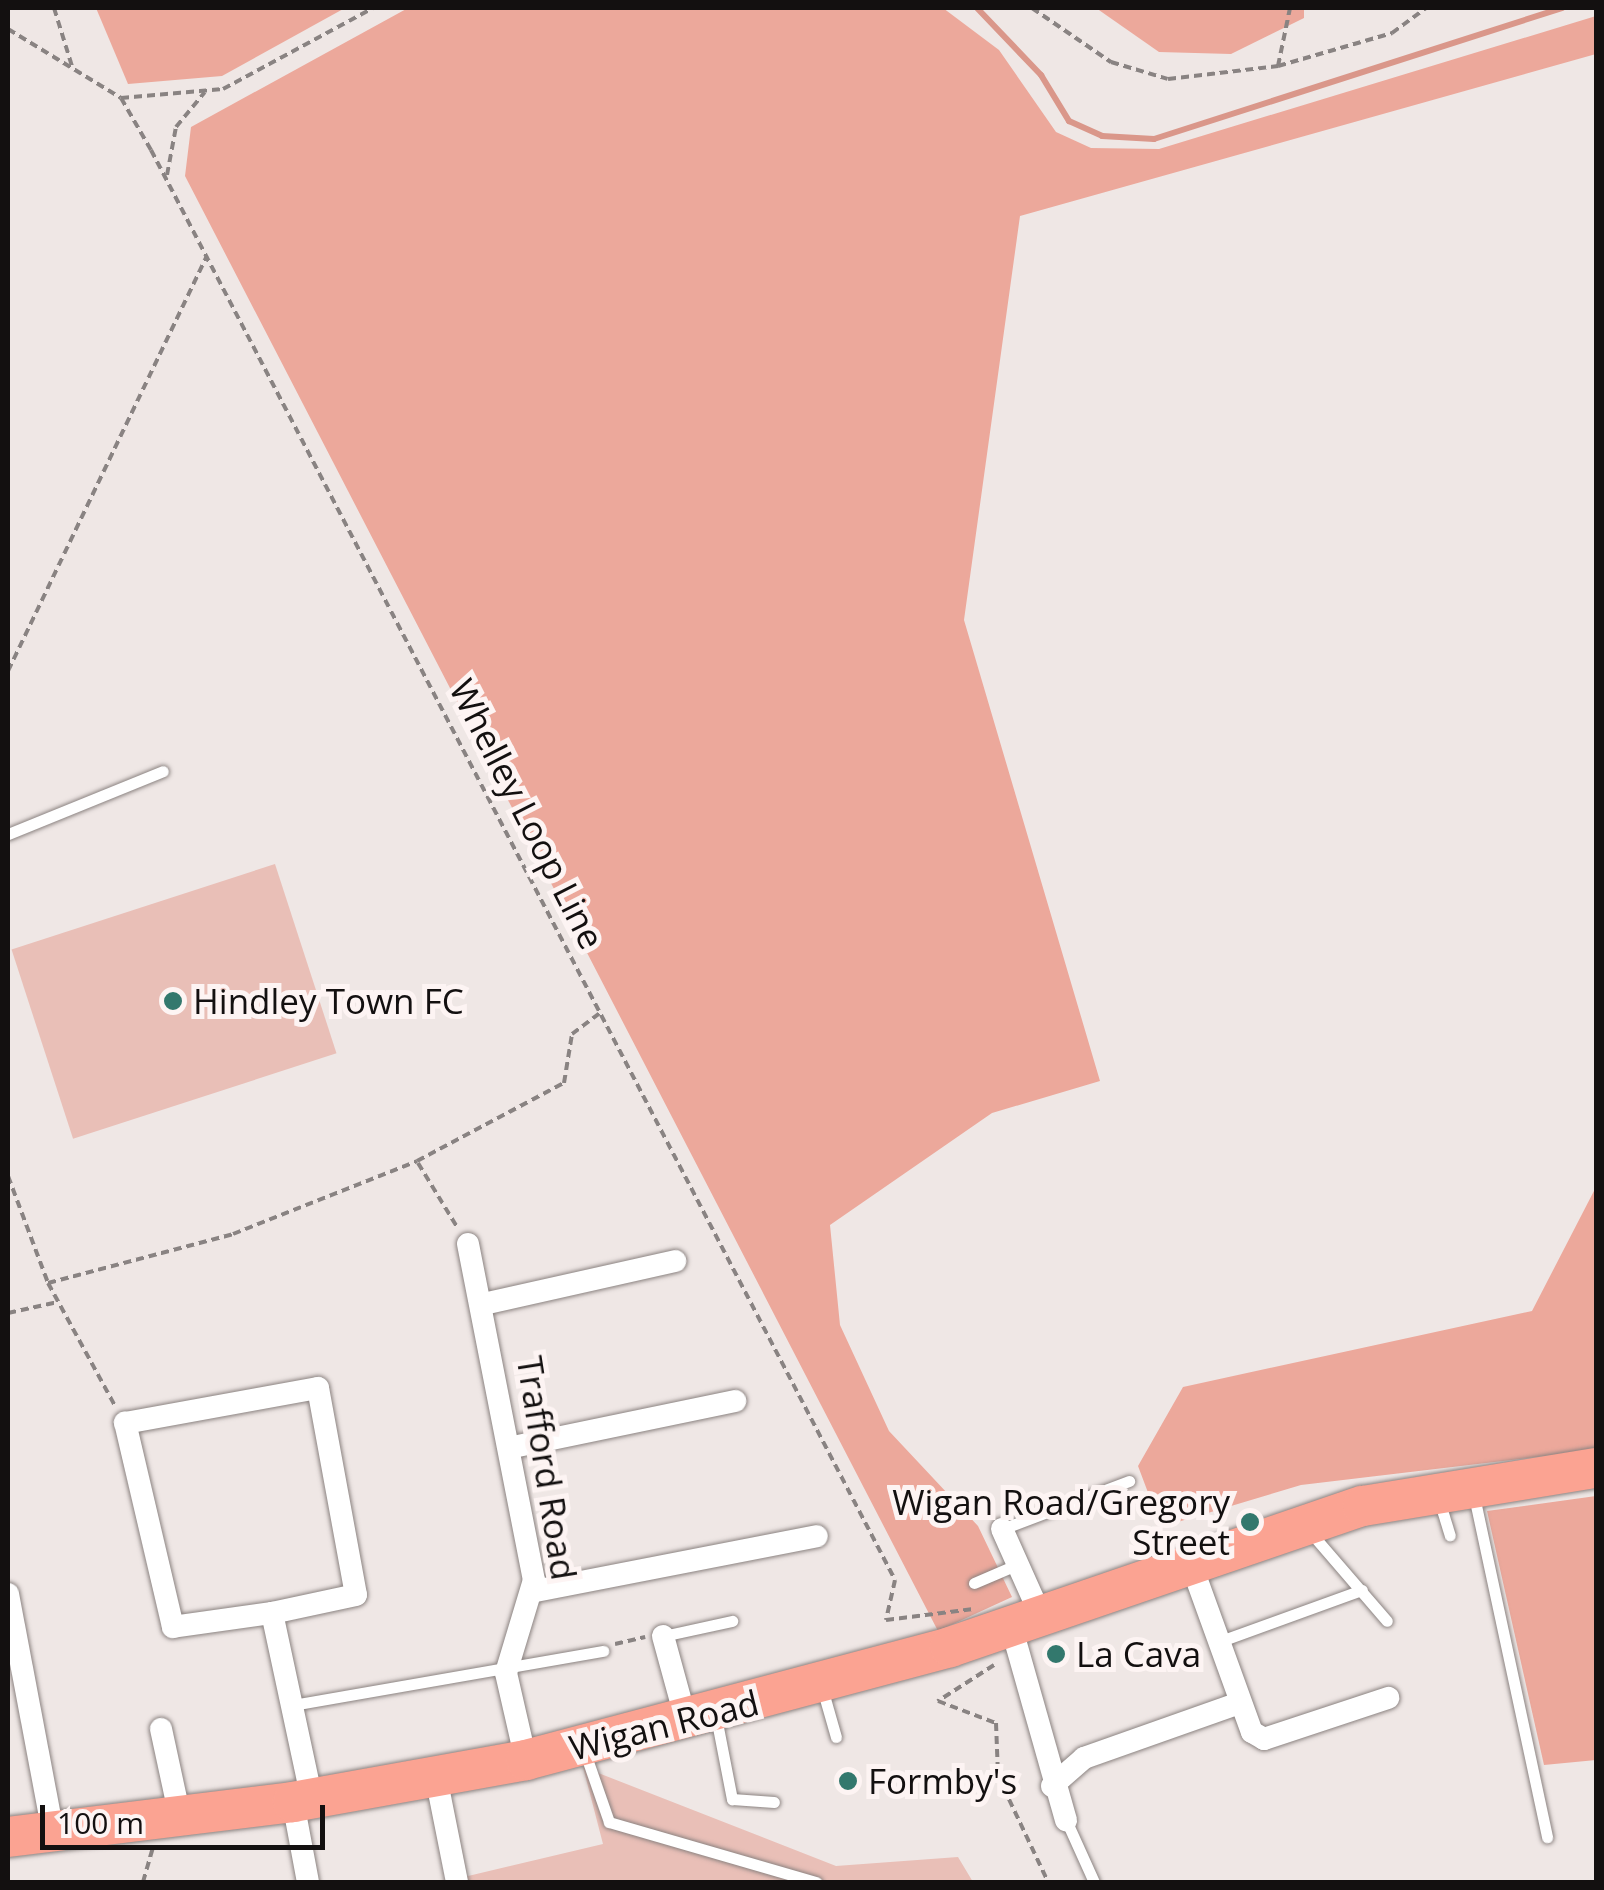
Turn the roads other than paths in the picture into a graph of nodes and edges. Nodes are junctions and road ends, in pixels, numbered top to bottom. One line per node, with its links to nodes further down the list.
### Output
1 (163, 771): 2 (lane)
2 (8, 834)
3 (468, 1244): 5 (street, Trafford Road)
4 (675, 1259): 5 (street)
5 (484, 1304): 7 (street, Trafford Road)
6 (734, 1400): 7 (street)
7 (513, 1447): 19 (street, Trafford Road)
8 (1596, 1468): 10 (highway, Wigan Road)
9 (1129, 1481): 12 (lane)
10 (1454, 1489): 11 (highway, Wigan Road); 13 (lane); 46 (lane)
11 (1300, 1524): 15 (highway, Wigan Road); 18 (lane)
12 (1002, 1529): 16 (street)
13 (1450, 1535)
14 (818, 1539): 19 (street)
15 (1190, 1560): 23 (highway, Wigan Road); 26 (street)
16 (1016, 1565): 17 (lane); 23 (street)
17 (974, 1583)
18 (1362, 1590): 24 (lane); 26 (lane)
19 (535, 1591): 28 (street, Trafford Road)
20 (8, 1594): 44 (street)
21 (272, 1613): 21 (street); 32 (street)
22 (732, 1620): 25 (lane)
23 (1026, 1620): 29 (highway, Wigan Road); 39 (street)
24 (1387, 1620)
25 (663, 1636): 33 (street)
26 (1218, 1642): 31 (street)
27 (603, 1651): 28 (lane)
28 (506, 1666): 32 (lane); 37 (street)
29 (822, 1686): 33 (highway, Wigan Road); 35 (lane)
30 (1388, 1698): 31 (street)
31 (1239, 1704): 39 (street)
32 (292, 1705): 40 (street)
33 (701, 1716): 36 (highway, Wigan Road); 41 (lane)
34 (162, 1730): 42 (street)
35 (836, 1737)
36 (582, 1744): 37 (highway, Wigan Road); 49 (lane)
37 (526, 1760): 38 (highway, Wigan Road)
38 (436, 1778): 40 (highway, Wigan Road); 48 (street)
39 (1052, 1786): 43 (street)
40 (302, 1800): 42 (highway, Wigan Road); 47 (street)
41 (774, 1802)
42 (180, 1817): 44 (highway, Wigan Road)
43 (1066, 1820): 50 (lane)
44 (53, 1833): 45 (highway, Wigan Road)
45 (8, 1837)
46 (1547, 1838)
47 (308, 1882)
48 (457, 1882)
49 (816, 1882)
50 (1094, 1882)

